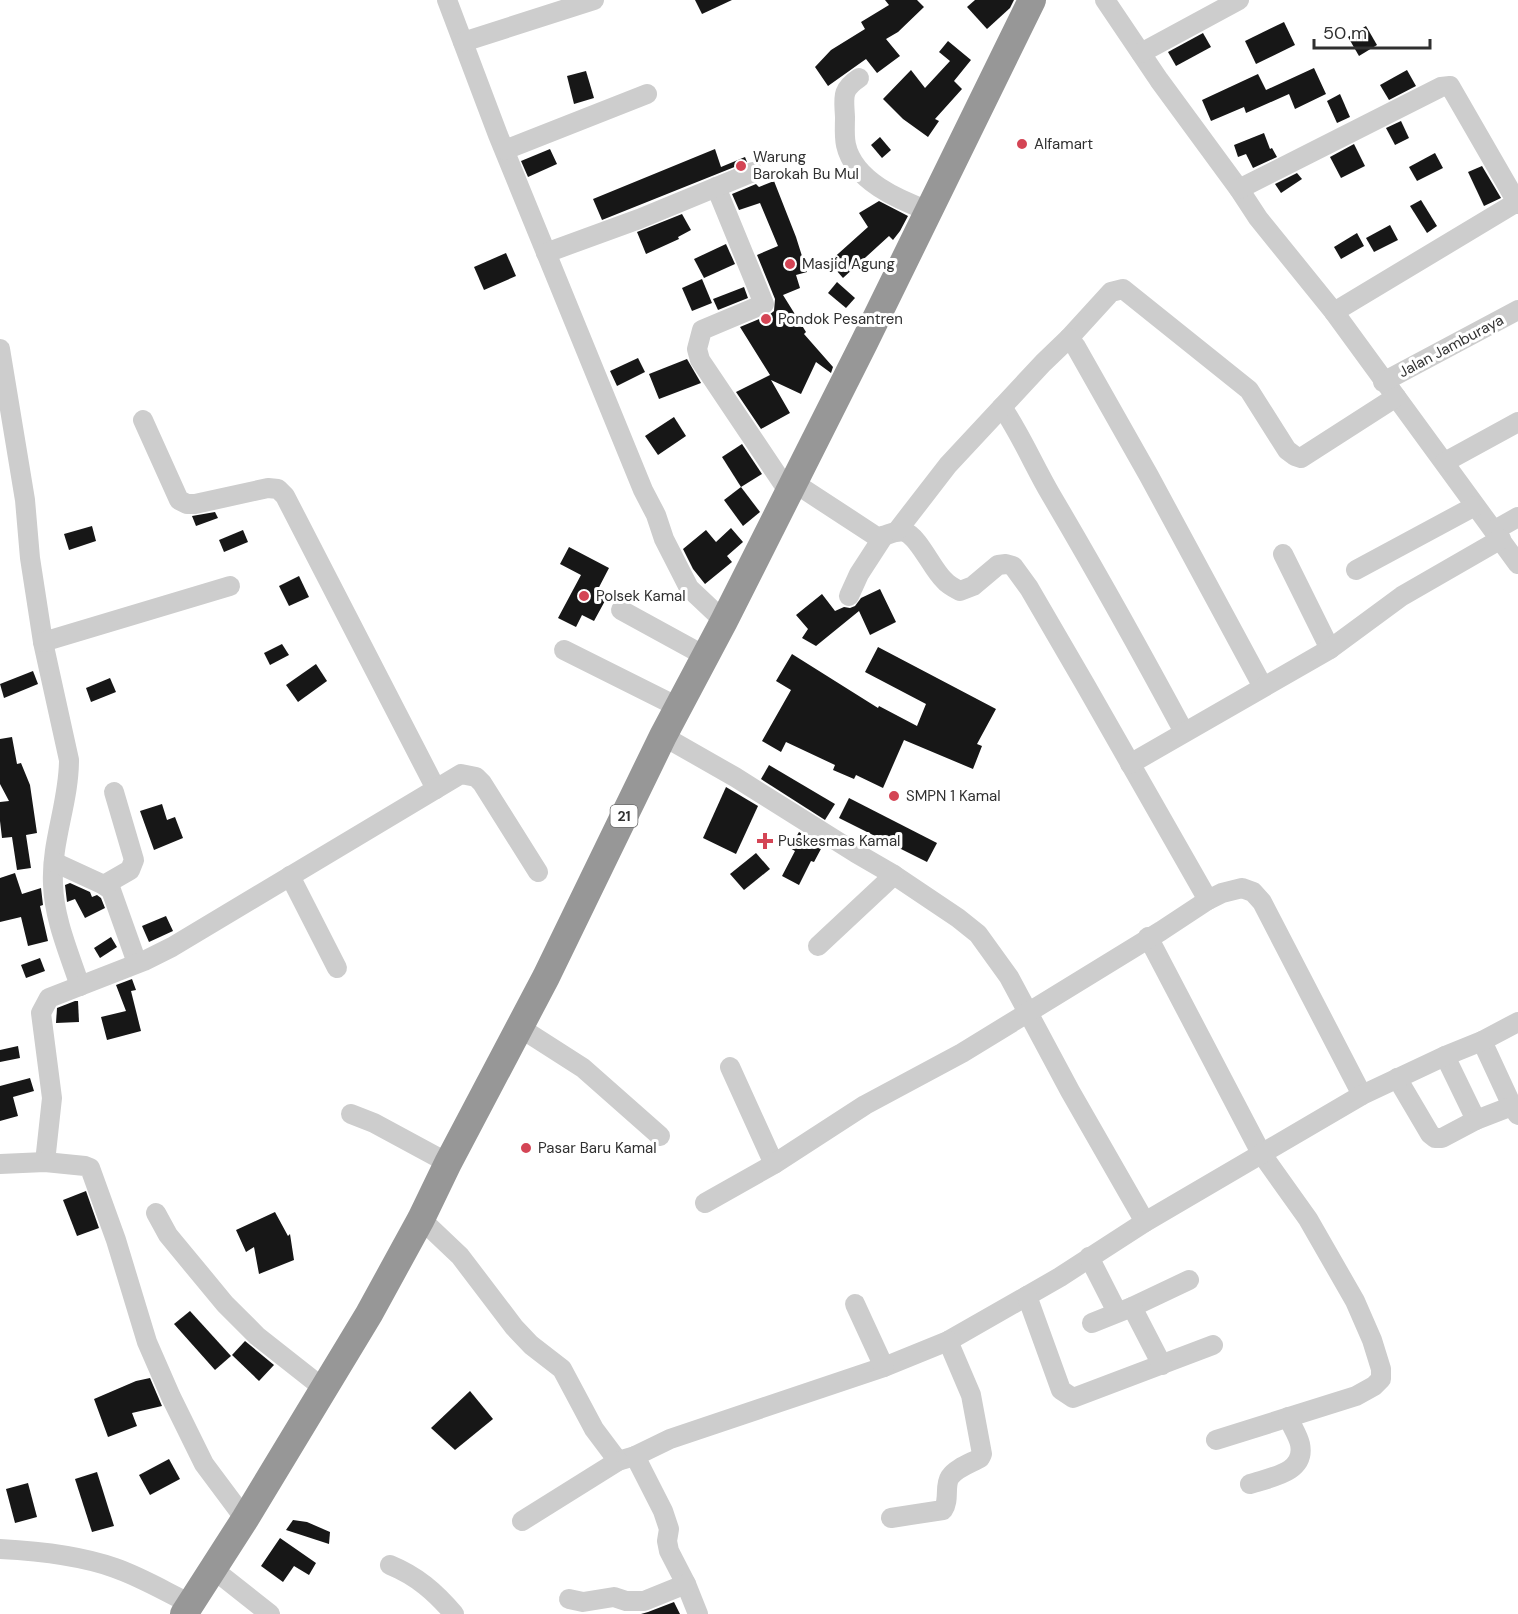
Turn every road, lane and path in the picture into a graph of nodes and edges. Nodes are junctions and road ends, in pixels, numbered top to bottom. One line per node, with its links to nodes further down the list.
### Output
1 (447, 0): 6 (street)
2 (594, 0): 6 (street)
3 (1032, 0): 15 (highway, 21)
4 (1104, 0): 7 (street)
5 (1239, 0): 7 (street)
6 (463, 42): 10 (street)
7 (1141, 53): 13 (street)
8 (860, 78): 15 (street)
9 (647, 94): 10 (street)
10 (505, 150): 16 (street)
11 (753, 172): 12 (street)
12 (716, 187): 16 (street); 27 (street)
13 (1239, 189): 14 (street); 18 (street)
14 (1517, 203): 18 (street)
15 (929, 212): 27 (highway, 21)
16 (546, 253): 38 (street)
17 (1518, 310): 21 (street, Jalan Jamburaya)
18 (1334, 312): 21 (street)
19 (1069, 338): 22 (street); 23 (street); 43 (street)
20 (0, 349): 39 (street)
21 (1383, 382): 22 (street)
22 (1396, 397): 26 (street)
23 (1002, 407): 30 (street); 45 (street)
24 (142, 420): 48 (street)
25 (1518, 422): 26 (street)
26 (1445, 462): 28 (street)
27 (790, 487): 30 (street); 38 (highway, 21)
28 (1475, 506): 31 (street); 34 (street)
29 (1518, 517): 31 (street)
30 (890, 534): 36 (street); 47 (street)
31 (1497, 535): 33 (street); 40 (street)
32 (1283, 554): 40 (street)
33 (1518, 564)
34 (1356, 570)
35 (230, 586): 39 (street)
36 (849, 596)
37 (621, 610): 42 (street)
38 (724, 621): 42 (highway, 21)
39 (43, 642): 50 (street)
40 (1330, 649): 43 (street)
41 (564, 650): 44 (street)
42 (705, 656): 44 (highway, 21)
43 (1263, 687): 45 (street)
44 (678, 707): 46 (highway, 21)
45 (1184, 732): 47 (street)
46 (663, 736): 52 (street); 63 (highway, 21)
47 (1130, 764): 55 (street)
48 (436, 789): 51 (street); 53 (street)
49 (114, 792): 54 (street)
50 (54, 862): 54 (street); 60 (street)
51 (538, 872)
52 (894, 874): 57 (street); 61 (street)
53 (290, 876): 58 (street); 59 (street)
54 (104, 885): 58 (street)
55 (1208, 900): 56 (street); 68 (street)
56 (1148, 937): 61 (street); 73 (street)
57 (818, 946)
58 (137, 963): 60 (street)
59 (337, 969)
60 (80, 986): 74 (street)
61 (1028, 1012): 77 (street); 81 (street)
62 (1518, 1022): 64 (street)
63 (519, 1027): 72 (street); 75 (highway, 21)
64 (1482, 1041): 65 (street); 69 (street)
65 (1445, 1056): 67 (street); 71 (street)
66 (730, 1067): 77 (street)
67 (1397, 1078): 68 (street); 71 (street)
68 (1362, 1095): 73 (street)
69 (1515, 1112): 71 (street)
70 (351, 1113): 75 (street)
71 (1476, 1120)
72 (660, 1136)
73 (1261, 1154): 81 (street); 93 (street)
74 (45, 1162): 76 (street); 98 (street)
75 (448, 1163): 80 (highway, 21)
76 (0, 1164)
77 (774, 1164): 78 (street)
78 (705, 1203)
79 (156, 1213): 92 (street)
80 (421, 1220): 92 (highway, 21); 95 (street)
81 (1145, 1222): 82 (street)
82 (1089, 1257): 84 (street); 86 (street)
83 (1189, 1280): 86 (street)
84 (1027, 1296): 88 (street); 90 (street)
85 (855, 1304): 91 (street)
86 (1124, 1309): 87 (street); 90 (street)
87 (1092, 1323)
88 (948, 1341): 91 (street); 97 (street)
89 (1213, 1345): 90 (street)
90 (1162, 1365)
91 (884, 1367): 95 (street)
92 (323, 1388): 98 (highway, 21)
93 (1288, 1417): 94 (street); 96 (street)
94 (1216, 1440)
95 (627, 1458): 99 (street); 103 (street)
96 (1250, 1484)
97 (891, 1518)
98 (245, 1519): 102 (highway, 21)
99 (522, 1521)
100 (0, 1549): 105 (street)
101 (390, 1565): 107 (street)
102 (213, 1569): 105 (highway, 21); 106 (street)
103 (686, 1584): 104 (street); 108 (street)
104 (569, 1599)
105 (188, 1609)
106 (270, 1614)
107 (454, 1614)
108 (698, 1614)

